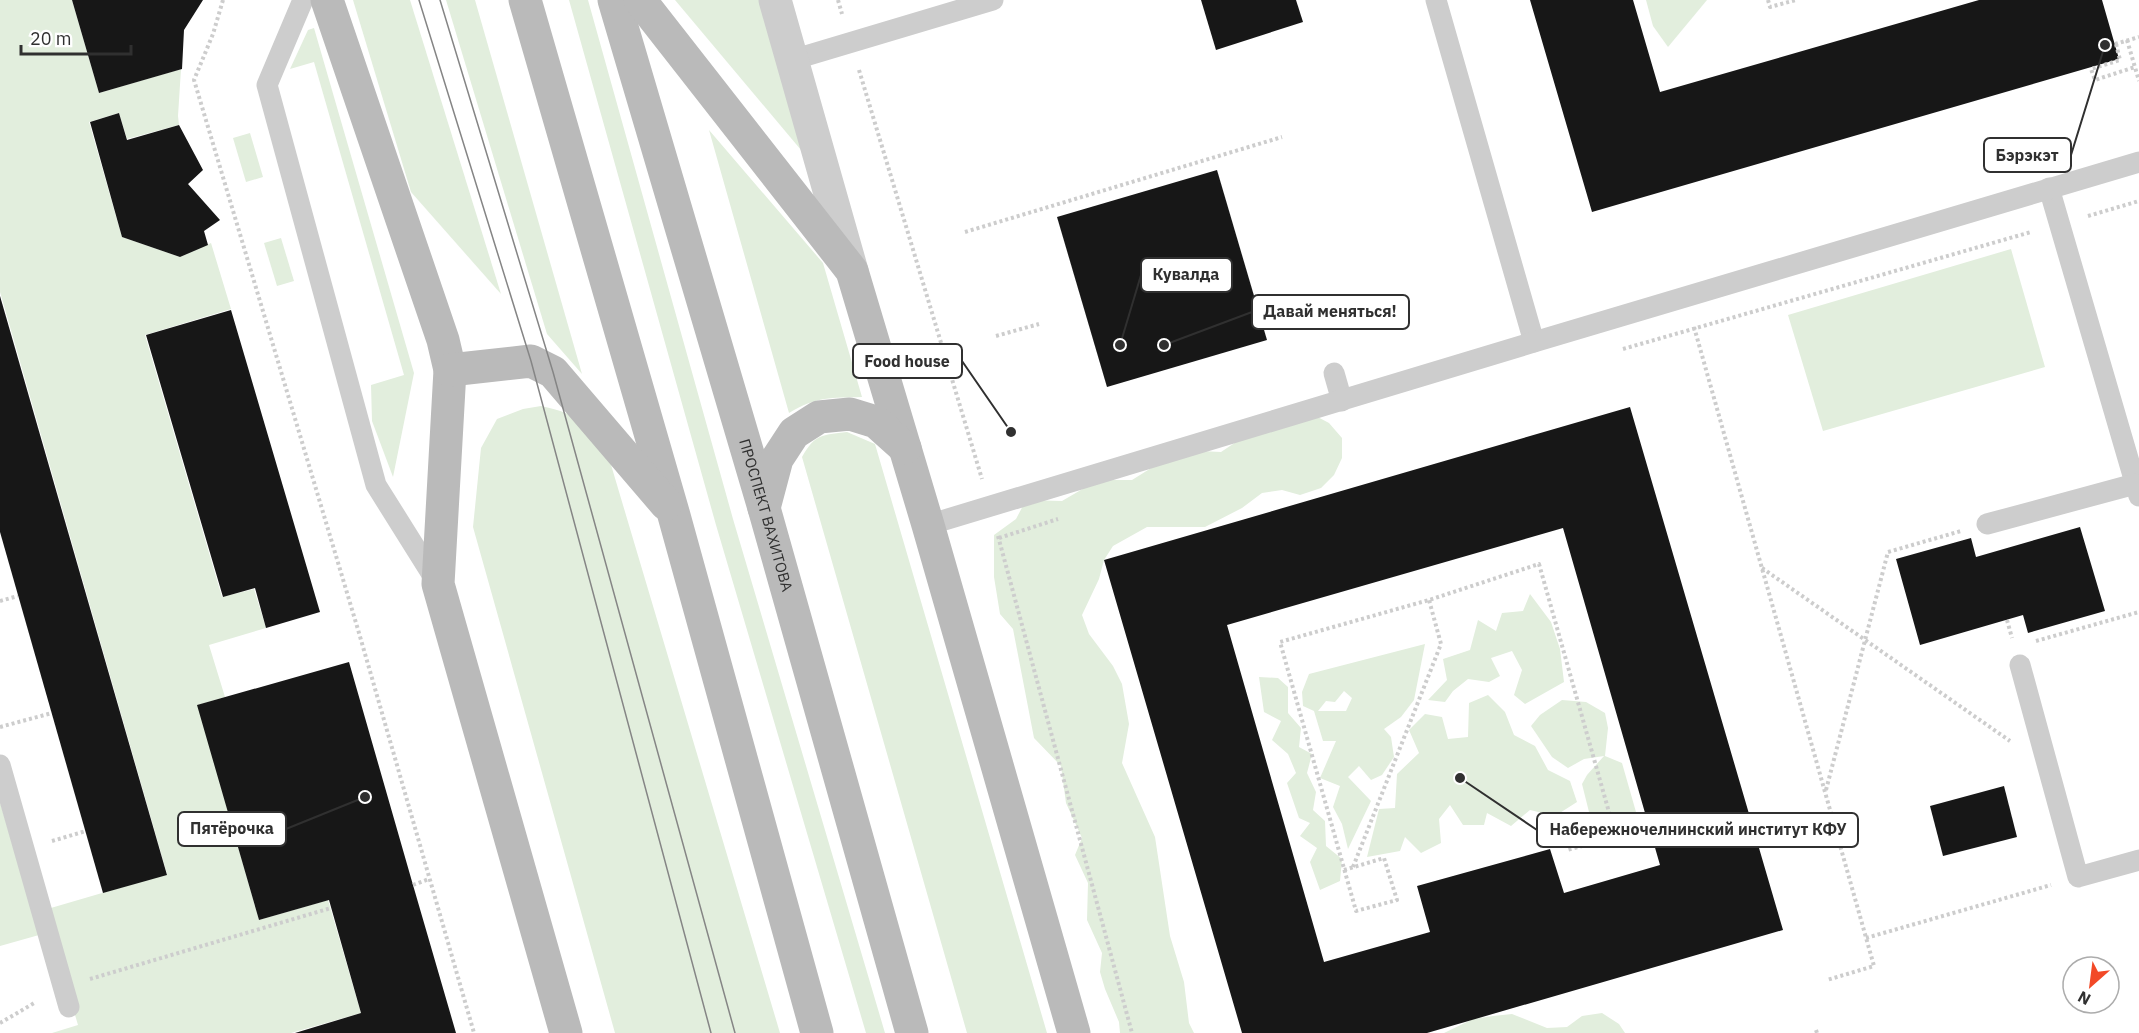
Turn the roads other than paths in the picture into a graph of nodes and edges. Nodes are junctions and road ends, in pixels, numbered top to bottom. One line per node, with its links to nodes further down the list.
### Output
1 (303, 0): 23 (lane)
2 (327, 0): 14 (main road)
3 (525, 0): 20 (main road)
4 (614, 0): 19 (main road, ПРОСПЕКТ ВАХИТОВА)
5 (640, 0): 12 (main road)
6 (775, 0): 9 (street)
7 (993, 0): 9 (lane)
8 (1436, 0): 13 (lane)
9 (792, 60): 12 (street)
10 (2139, 162): 11 (lane)
11 (2049, 188): 13 (lane); 18 (lane)
12 (852, 271): 17 (main road)
13 (1534, 342): 16 (lane)
14 (450, 370): 20 (main road); 23 (main road)
15 (1334, 374): 16 (lane)
16 (1342, 401): 22 (lane)
17 (905, 448): 19 (main road); 22 (main road)
18 (2137, 490): 21 (lane)
19 (764, 508): 30 (main road, ПРОСПЕКТ ВАХИТОВА)
20 (673, 512): 29 (main road)
21 (1987, 524)
22 (928, 525): 31 (main road)
23 (438, 584): 28 (main road)
24 (2020, 665): 26 (lane)
25 (0, 765): 27 (lane)
26 (2139, 860)
27 (69, 1007)
28 (566, 1033)
29 (818, 1033)
30 (912, 1033)
31 (1074, 1033)

